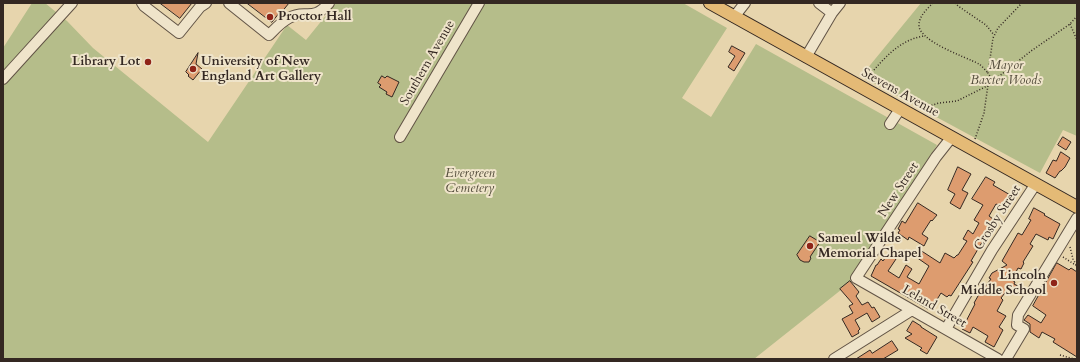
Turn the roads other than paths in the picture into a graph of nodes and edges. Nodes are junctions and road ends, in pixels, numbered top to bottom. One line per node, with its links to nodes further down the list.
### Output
1 (72, 3): 14 (street)
2 (142, 3): 3 (street)
3 (206, 3)
4 (230, 3): 5 (street)
5 (329, 3)
6 (479, 3): 17 (street, Southern Avenue)
7 (710, 3): 12 (main road, Stevens Avenue)
8 (745, 3): 12 (street)
9 (819, 3): 11 (street)
10 (840, 3): 11 (street)
11 (832, 13): 13 (street)
12 (734, 17): 13 (main road, Stevens Avenue)
13 (806, 57): 15 (main road, Stevens Avenue)
14 (3, 79)
15 (900, 109): 16 (street); 18 (main road, Stevens Avenue)
16 (890, 124)
17 (400, 137)
18 (951, 138): 19 (main road, Stevens Avenue); 22 (street, New Street)
19 (1035, 185): 20 (main road, Stevens Avenue); 24 (street, Crosby Street)
20 (1077, 207)
21 (1077, 218): 27 (street)
22 (856, 278): 23 (street, Leland Street)
23 (912, 310): 24 (street, Leland Street); 25 (street)
24 (946, 328): 26 (street, Leland Street)
25 (834, 359)
26 (998, 359)
27 (1006, 359)

